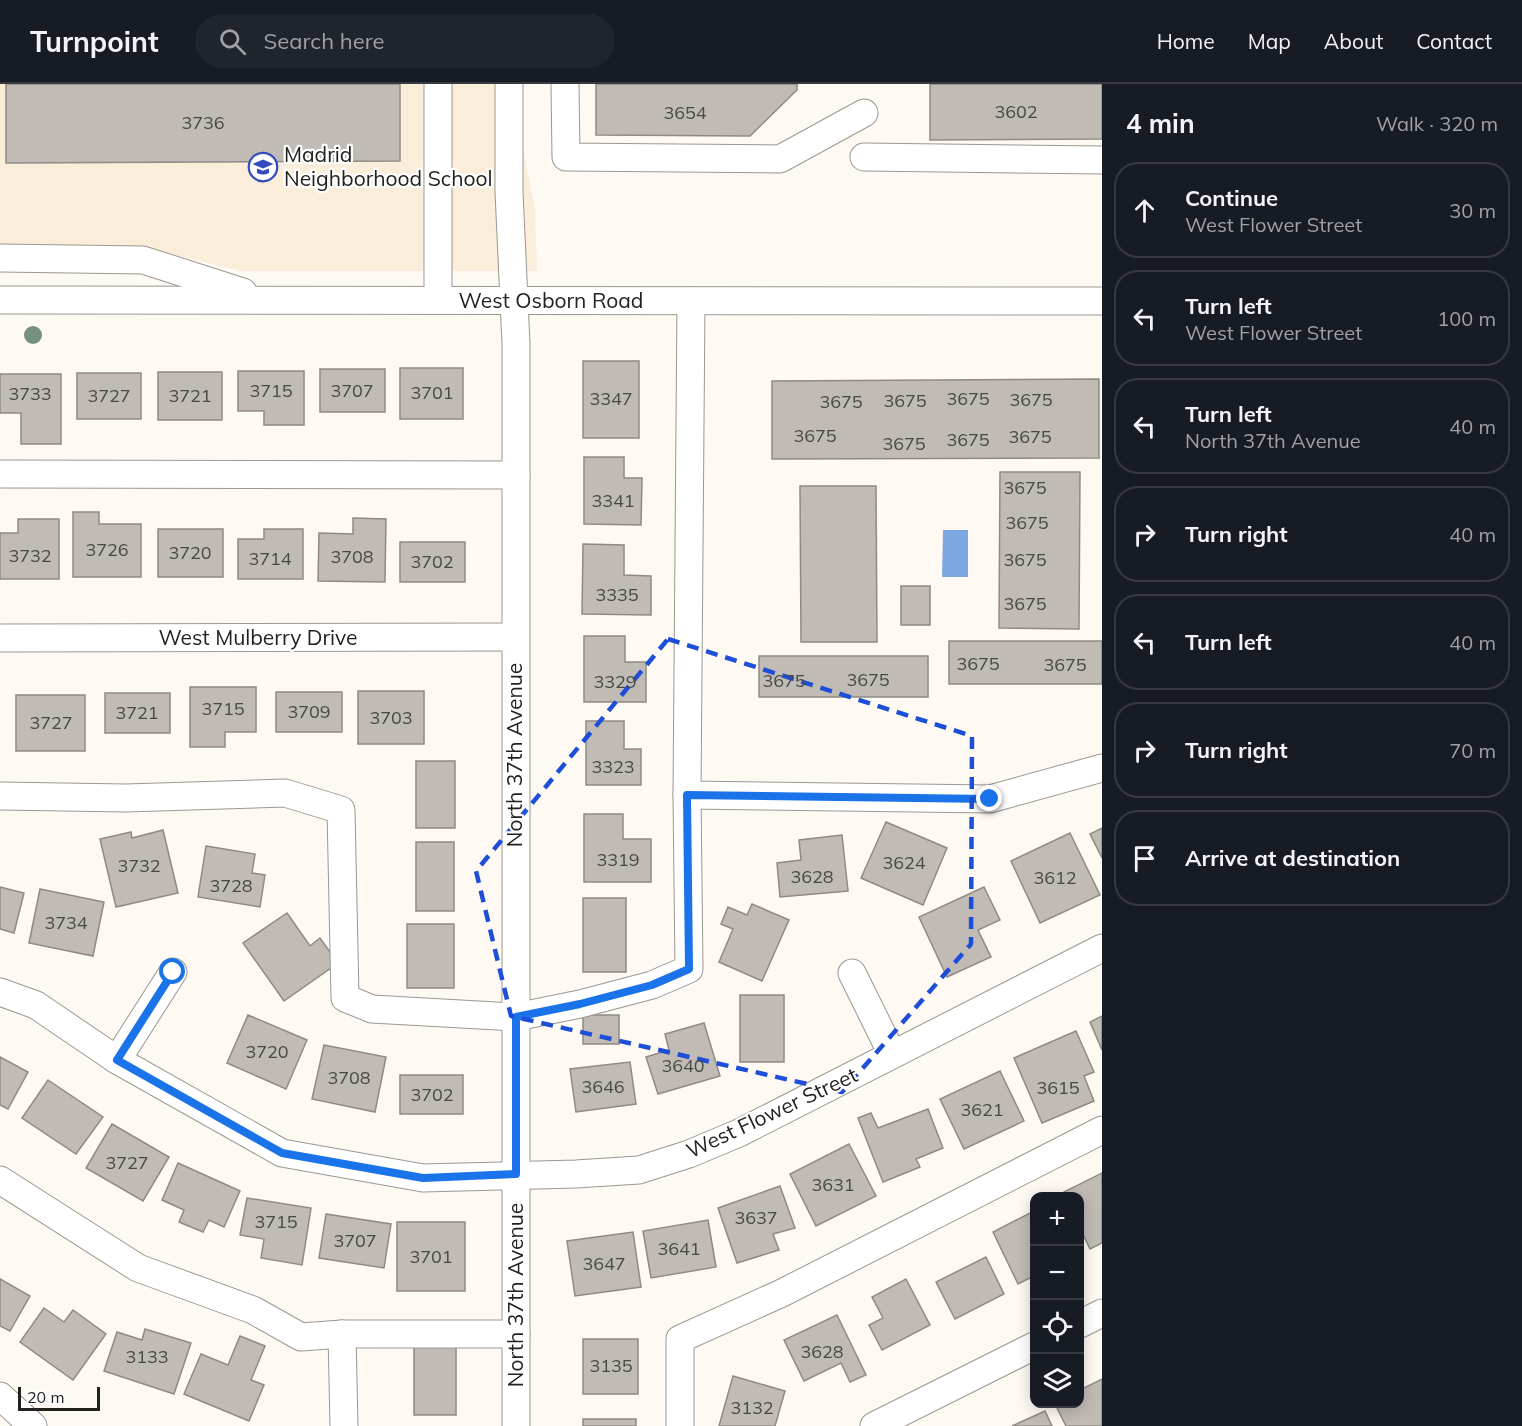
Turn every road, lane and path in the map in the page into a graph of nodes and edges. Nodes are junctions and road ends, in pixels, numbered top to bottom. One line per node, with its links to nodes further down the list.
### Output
1 (438, 84): 10 (street)
2 (508, 84): 11 (street, North 37th Avenue)
3 (565, 84): 4 (street)
4 (864, 113)
5 (864, 158): 6 (street)
6 (1102, 160)
7 (0, 258): 9 (street)
8 (0, 300): 9 (street, West Osborn Road)
9 (267, 300): 10 (street, West Osborn Road)
10 (438, 300): 11 (street, West Osborn Road)
11 (516, 300): 12 (street, West Osborn Road); 15 (street, North 37th Avenue)
12 (691, 301): 13 (street, West Osborn Road); 19 (street)
13 (1102, 301)
14 (0, 474): 15 (street)
15 (516, 475): 16 (street, North 37th Avenue)
16 (515, 637): 17 (street, West Mulberry Drive); 25 (street, North 37th Avenue)
17 (0, 638)
18 (1102, 768): 19 (street)
19 (687, 795): 25 (street)
20 (0, 796): 25 (street)
21 (1102, 948): 26 (street, West Flower Street)
22 (173, 972): 27 (street)
23 (852, 973): 26 (street)
24 (0, 992): 27 (street, West Flower Street)
25 (516, 1017): 29 (street, North 37th Avenue)
26 (892, 1054): 29 (street, West Flower Street)
27 (117, 1060): 29 (street, West Flower Street)
28 (1102, 1130): 40 (street)
29 (516, 1174): 34 (street, North 37th Avenue)
30 (0, 1180): 33 (street)
31 (1102, 1313): 32 (street)
32 (1084, 1322)
33 (342, 1334): 34 (street); 38 (street)
34 (516, 1334): 39 (street, North 37th Avenue)
35 (1030, 1348): 41 (street)
36 (0, 1396): 37 (street)
37 (33, 1426)
38 (344, 1426)
39 (516, 1426)
40 (680, 1426)
41 (874, 1426)

